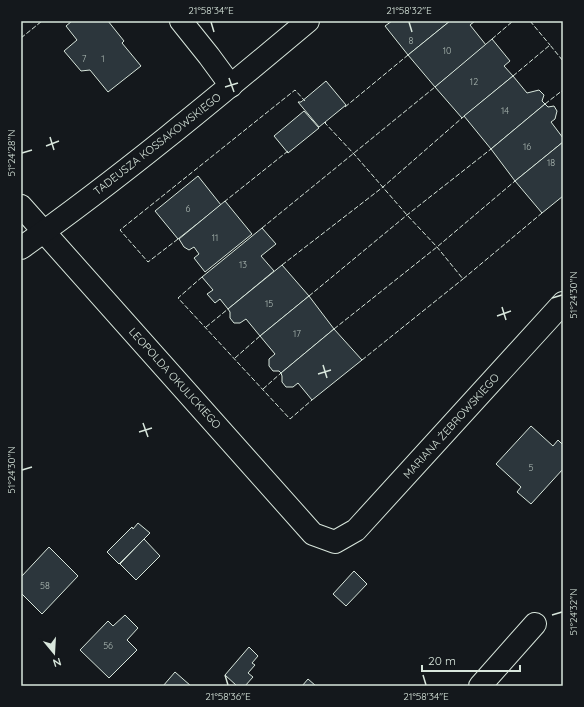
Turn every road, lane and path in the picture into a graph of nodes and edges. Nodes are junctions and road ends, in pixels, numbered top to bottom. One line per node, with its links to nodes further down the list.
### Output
1 (181, 21): 3 (street)
2 (308, 21): 3 (street, TADEUSZA KOSSAKOWSKIEGO)
3 (230, 86): 5 (street, TADEUSZA KOSSAKOWSKIEGO)
4 (21, 206): 5 (street, LEOPOLDA OKULICKIEGO)
5 (44, 232): 6 (street, TADEUSZA KOSSAKOWSKIEGO); 8 (street, LEOPOLDA OKULICKIEGO)
6 (21, 248)
7 (563, 303): 8 (street, MARIANA ŻEBROWSKIEGO)
8 (334, 542)
9 (535, 624): 10 (street)
10 (480, 686)

